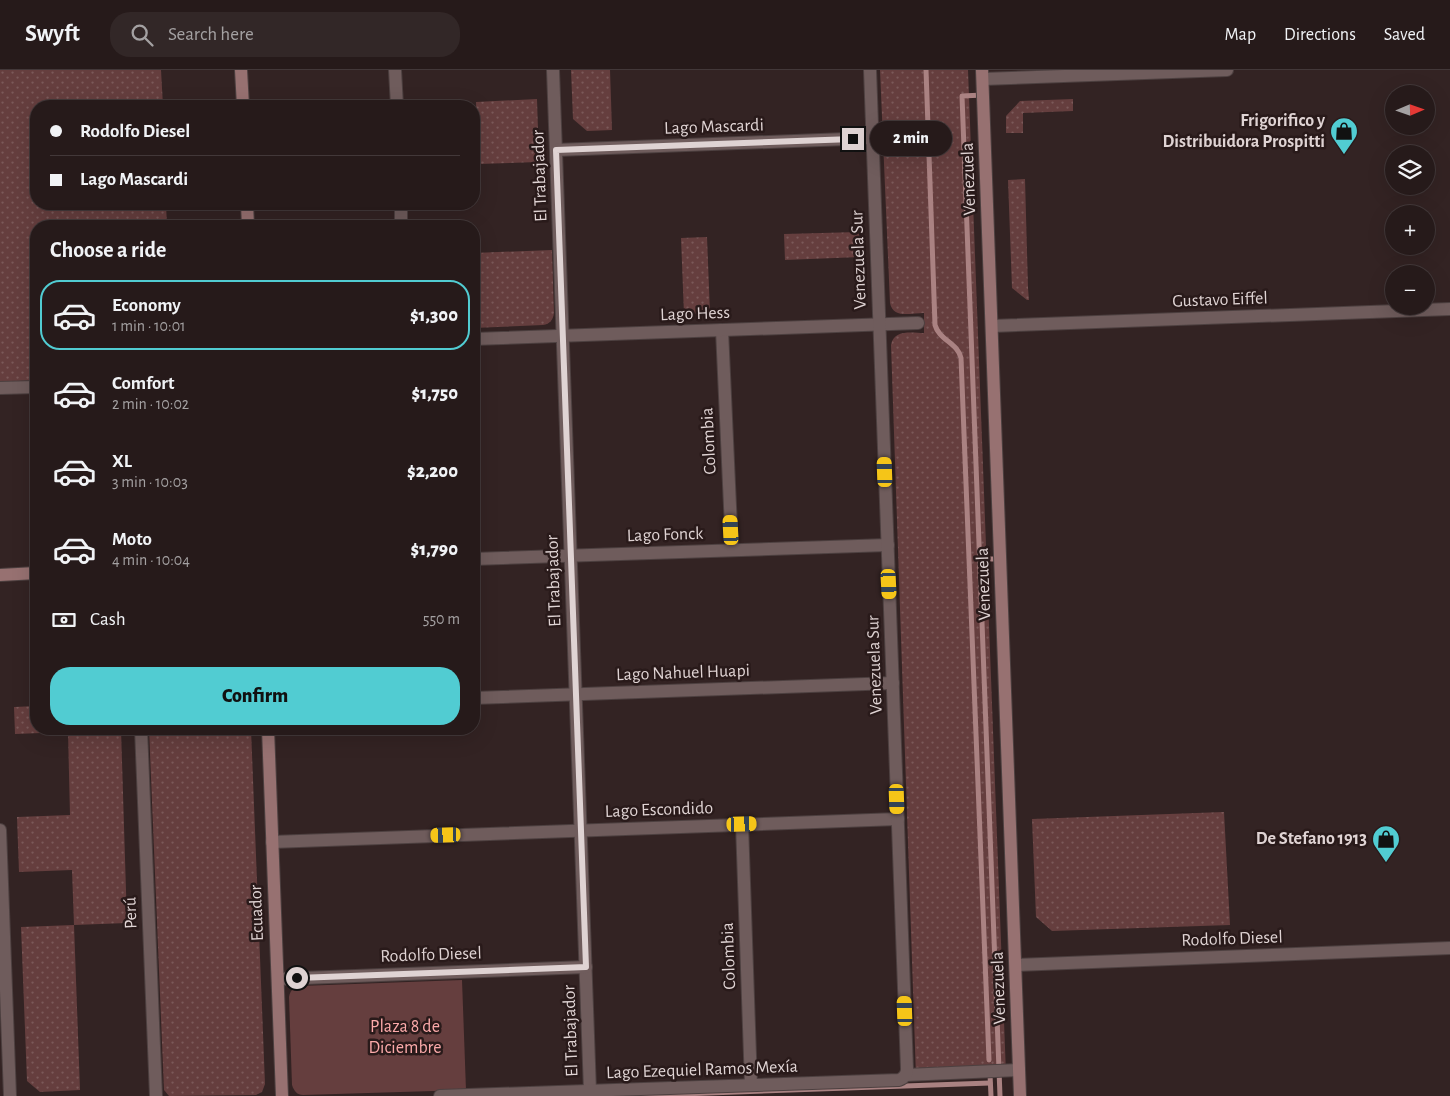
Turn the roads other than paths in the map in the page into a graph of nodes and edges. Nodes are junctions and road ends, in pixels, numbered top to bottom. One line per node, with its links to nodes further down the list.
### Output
1 (241, 70): 7 (street)
2 (395, 70): 8 (street)
3 (553, 70): 10 (street, El Trabajador)
4 (870, 70): 9 (street, Venezuela Sur)
5 (1227, 70): 6 (street)
6 (982, 74): 14 (street, Venezuela)
7 (243, 100)
8 (397, 100)
9 (872, 138): 10 (street, Lago Mascardi); 13 (street, Venezuela Sur)
10 (556, 150): 16 (street, El Trabajador)
11 (1450, 309): 14 (street, Gustavo Eiffel)
12 (918, 323): 13 (street, Lago Hess)
13 (879, 325): 15 (street, Lago Hess); 20 (street, Venezuela Sur)
14 (992, 326): 37 (street, Venezuela)
15 (722, 330): 16 (street, Lago Hess); 21 (street, Colombia)
16 (563, 336): 17 (street, Lago Hess); 22 (street, El Trabajador)
17 (480, 339)
18 (30, 387): 19 (street)
19 (0, 388)
20 (888, 545): 21 (street, Lago Fonck); 26 (street, Venezuela Sur)
21 (732, 550): 22 (street, Lago Fonck)
22 (571, 556): 23 (street, Lago Fonck); 27 (street, El Trabajador)
23 (480, 559)
24 (30, 573): 25 (street)
25 (0, 575)
26 (893, 683): 27 (street, Lago Nahuel Huapi); 31 (street, Venezuela Sur)
27 (576, 694): 28 (street, Lago Nahuel Huapi); 34 (street, El Trabajador)
28 (480, 698)
29 (141, 735): 45 (street, Perú)
30 (268, 735): 35 (street, Ecuador)
31 (898, 819): 32 (street, Lago Escondido); 41 (street, Venezuela Sur)
32 (742, 824): 34 (street, Lago Escondido); 42 (street, Colombia)
33 (0, 830): 44 (street)
34 (581, 830): 35 (street, Lago Escondido); 38 (street, El Trabajador)
35 (272, 842): 39 (street, Ecuador)
36 (1450, 948): 37 (street, Rodolfo Diesel)
37 (1016, 964): 40 (street, Venezuela)
38 (586, 967): 39 (street, Rodolfo Diesel); 43 (street, El Trabajador)
39 (278, 979): 46 (street, Ecuador)
40 (1020, 1070): 41 (street, Lago Ezequiel Ramos Mexía); 48 (street, Venezuela)
41 (905, 1076): 42 (street, Lago Ezequiel Ramos Mexía)
42 (751, 1086): 43 (street, Lago Ezequiel Ramos Mexía)
43 (590, 1091): 47 (street, Lago Ezequiel Ramos Mexía)
44 (10, 1096)
45 (156, 1096)
46 (282, 1096)
47 (440, 1096)
48 (1020, 1096)

